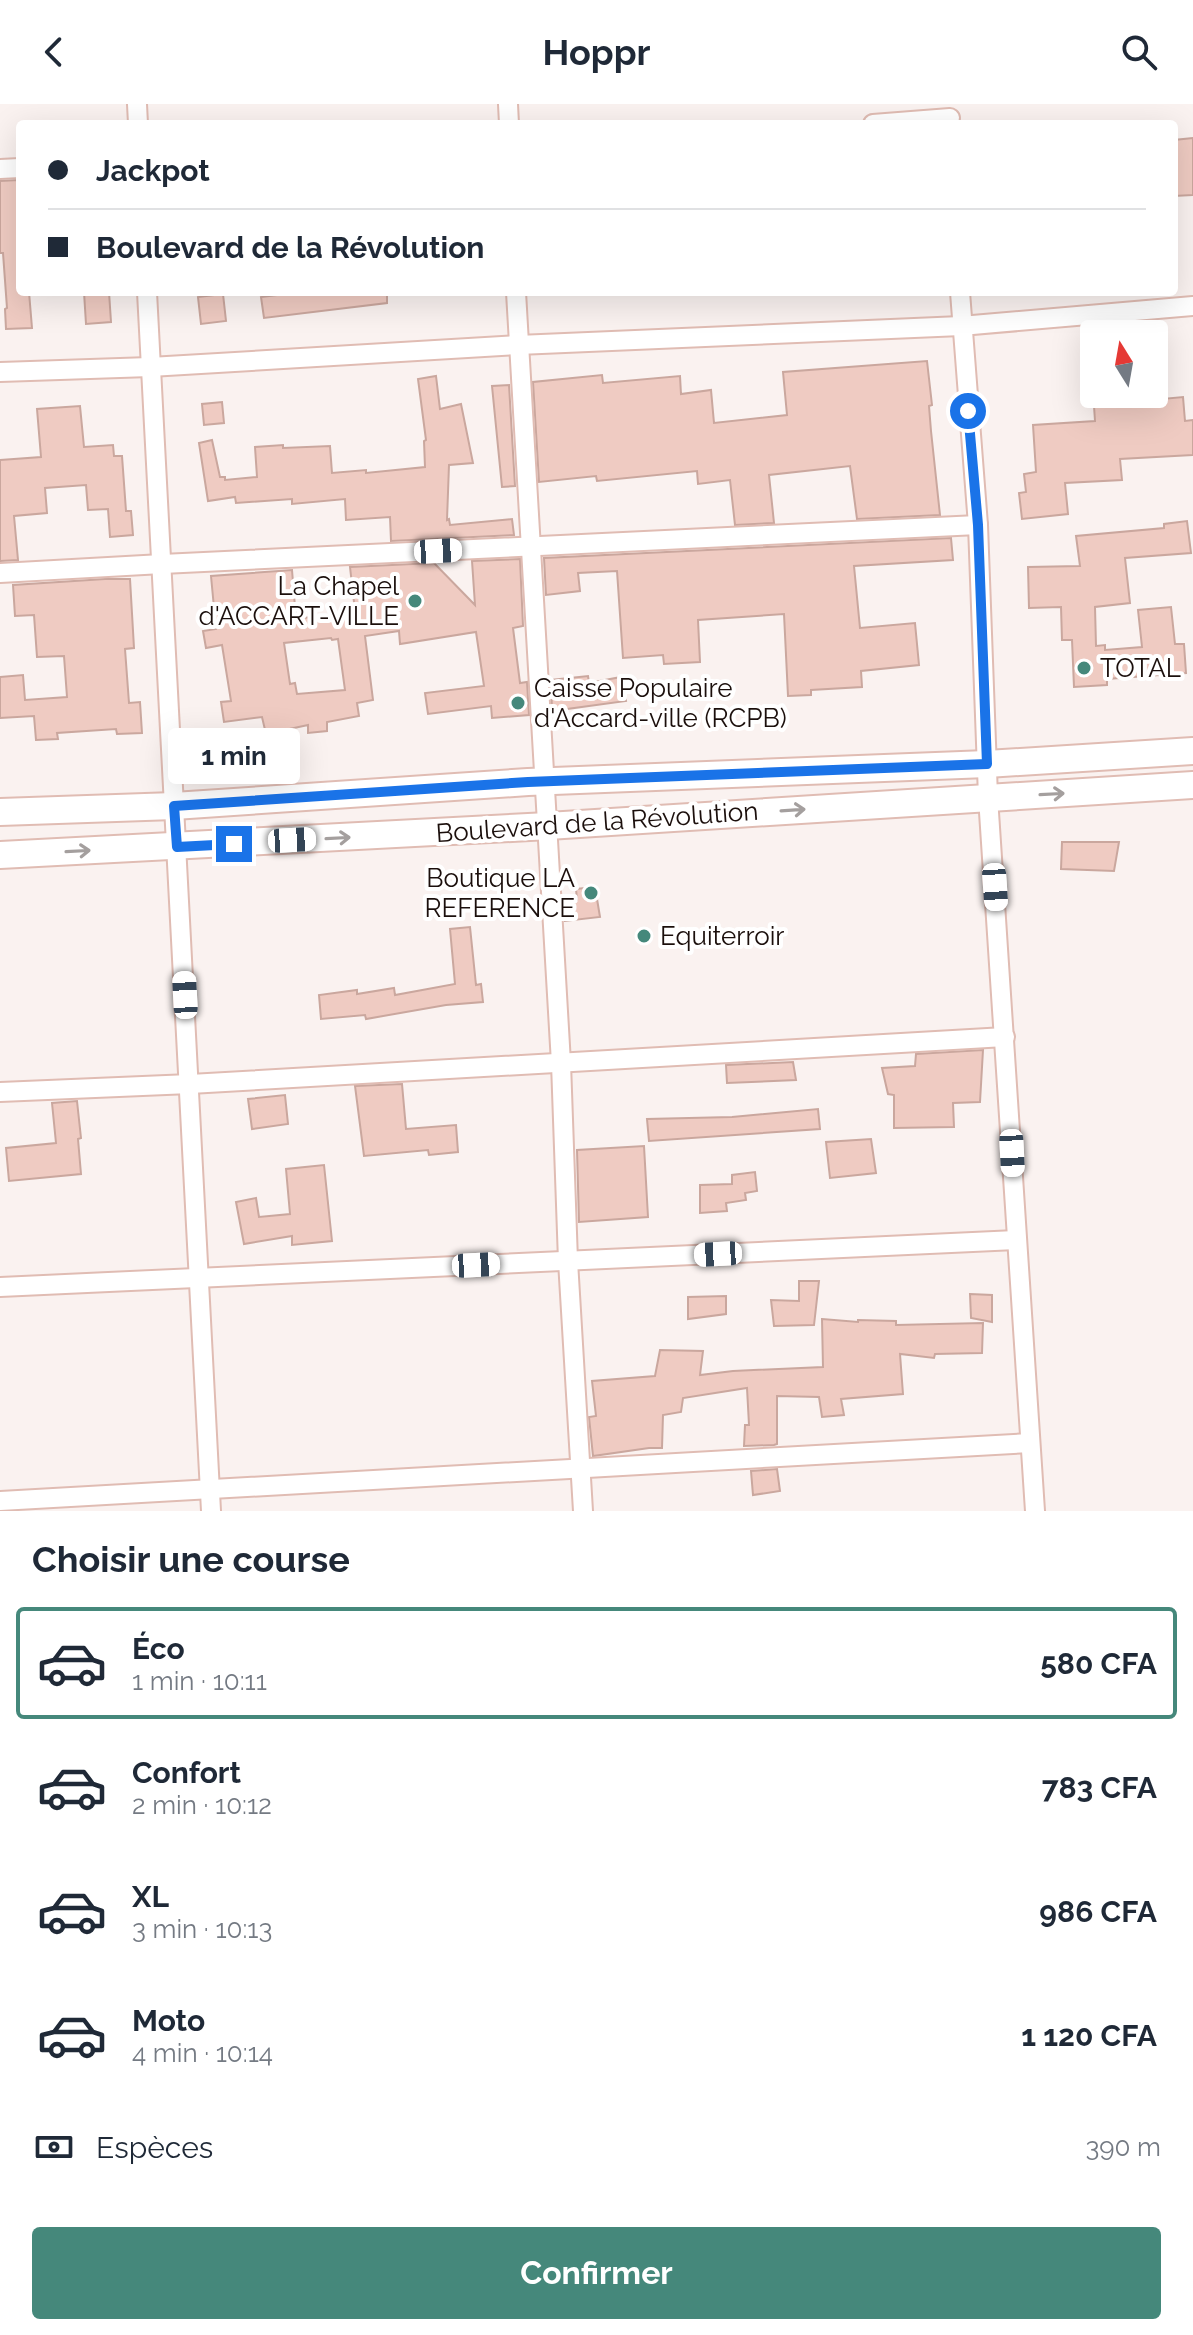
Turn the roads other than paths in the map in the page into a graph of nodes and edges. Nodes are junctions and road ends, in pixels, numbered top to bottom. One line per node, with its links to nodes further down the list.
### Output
1 (950, 115): 2 (street)
2 (907, 120)
3 (147, 296): 9 (street)
4 (516, 296): 8 (street)
5 (960, 296): 7 (street)
6 (1193, 306): 7 (street)
7 (961, 326): 8 (street); 11 (street)
8 (518, 345): 9 (street); 12 (street)
9 (150, 367): 10 (street); 13 (street)
10 (0, 372)
11 (978, 525): 12 (street); 16 (street)
12 (531, 546): 13 (street); 17 (street)
13 (162, 564): 14 (street); 20 (street)
14 (0, 573)
15 (1193, 751): 16 (main road, Boulevard de la Révolution)
16 (987, 764): 17 (main road, Boulevard de la Révolution); 19 (street)
17 (545, 781): 20 (main road, Boulevard de la Révolution); 22 (street)
18 (1193, 785): 19 (main road, Boulevard de la Révolution, one-way to 18)
19 (988, 797): 22 (main road, Boulevard de la Révolution, one-way to 19); 25 (street)
20 (174, 806): 21 (main road, Boulevard de la Révolution); 23 (street)
21 (0, 812)
22 (548, 826): 23 (main road, Boulevard de la Révolution, one-way to 22); 26 (street)
23 (177, 847): 24 (main road, Boulevard de la Révolution, one-way to 23); 27 (street)
24 (0, 855)
25 (1005, 1037): 26 (street); 29 (street)
26 (561, 1063): 27 (street); 30 (street)
27 (190, 1084): 28 (street); 31 (street)
28 (0, 1092)
29 (1016, 1240): 30 (street); 33 (street)
30 (568, 1261): 31 (street); 34 (street)
31 (199, 1278): 32 (street); 35 (street)
32 (0, 1287)
33 (1030, 1443): 34 (street); 39 (street)
34 (580, 1468): 35 (street); 38 (street)
35 (210, 1489): 36 (street); 37 (street)
36 (0, 1501)
37 (211, 1511)
38 (583, 1511)
39 (1035, 1511)

